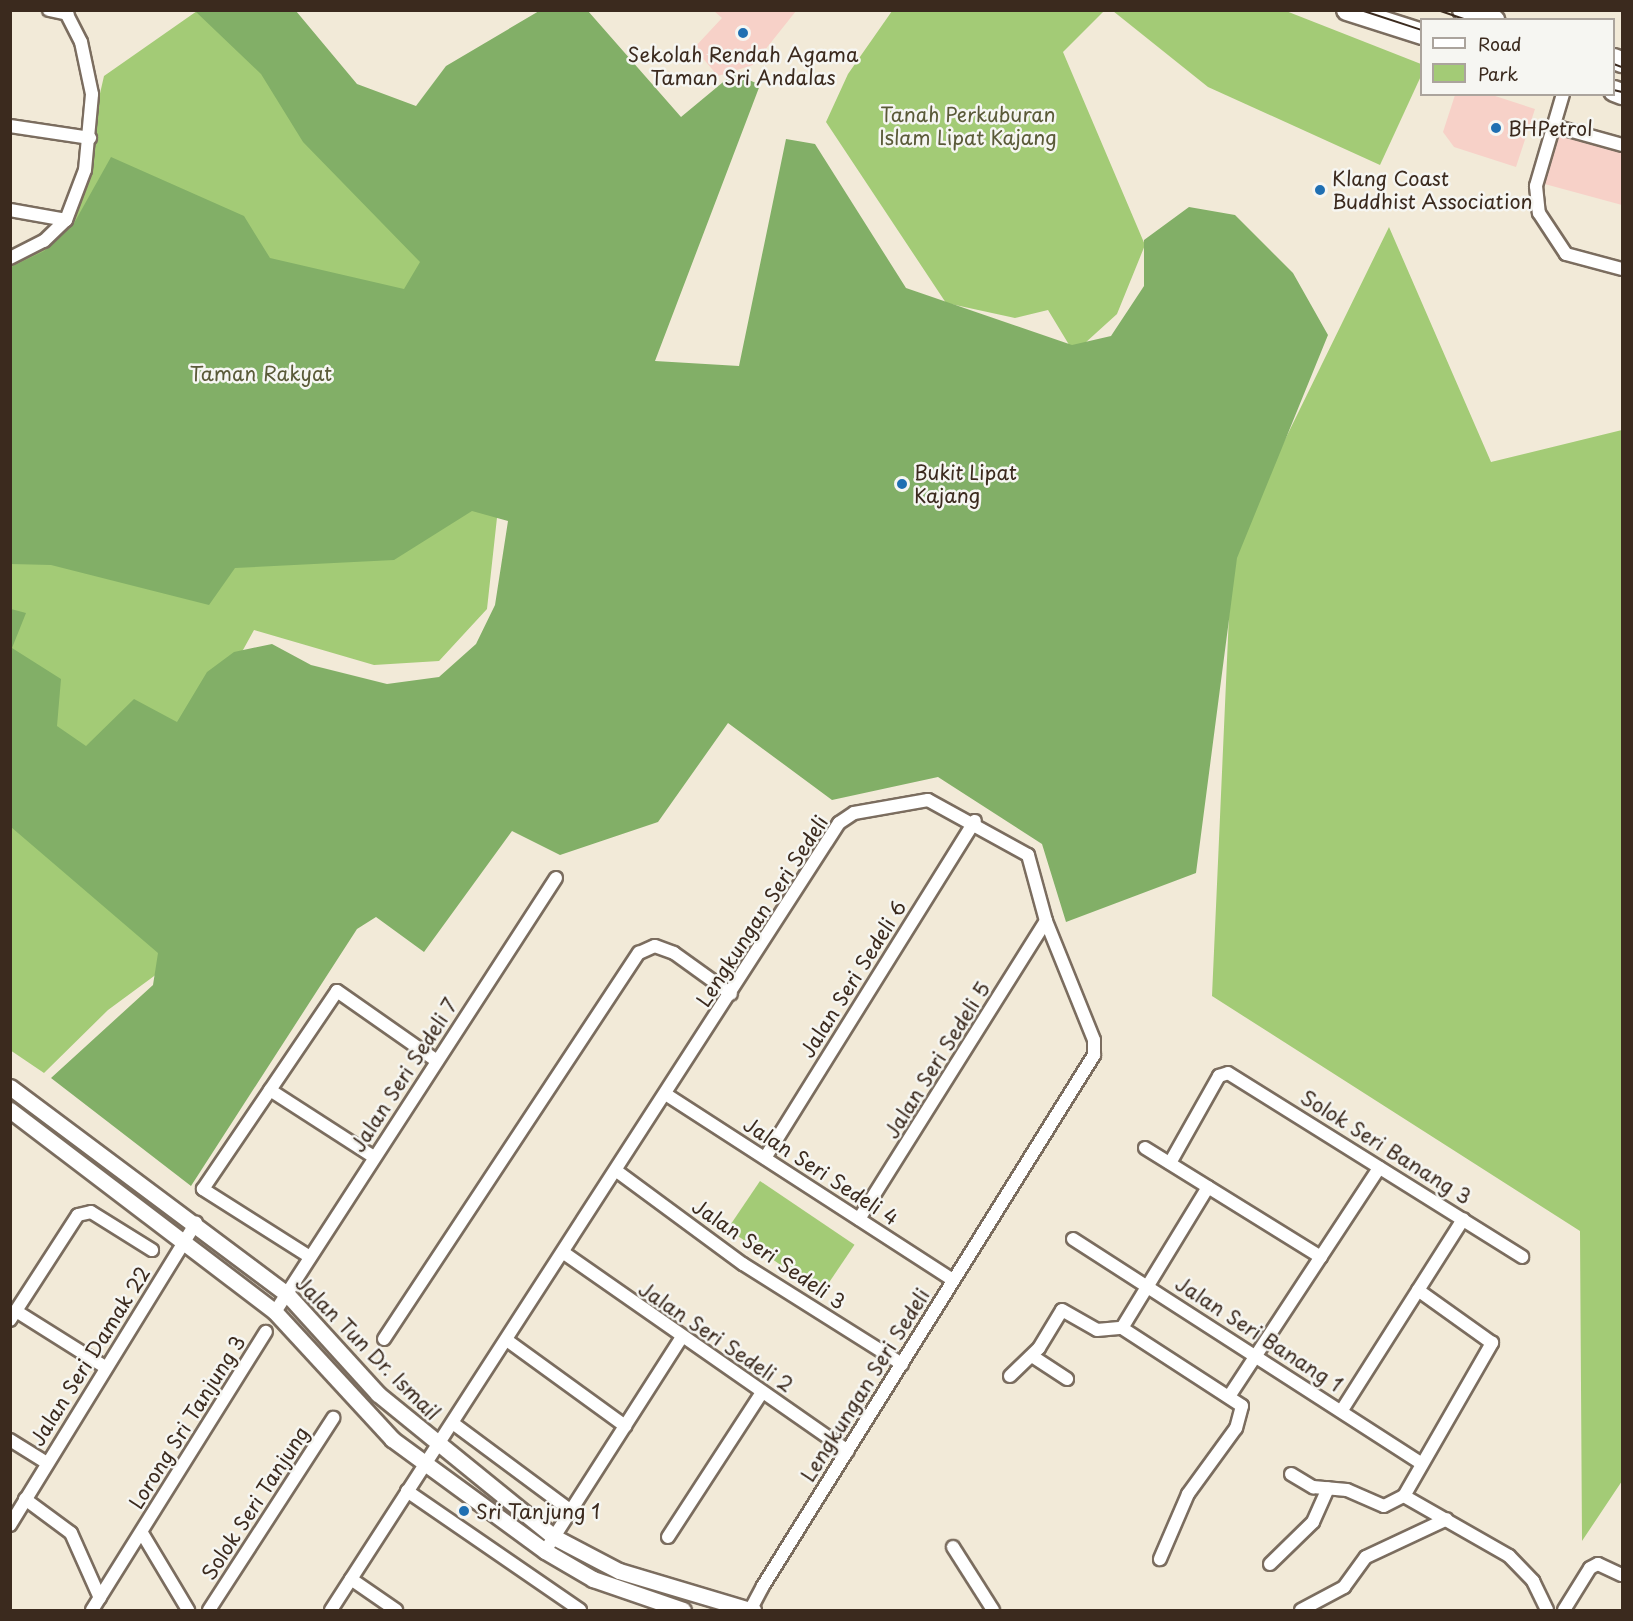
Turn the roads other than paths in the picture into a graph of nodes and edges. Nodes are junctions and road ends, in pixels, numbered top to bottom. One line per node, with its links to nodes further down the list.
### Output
1 (49, 10): 4 (street)
2 (1347, 10): 6 (highway)
3 (1463, 10): 5 (highway)
4 (66, 12): 10 (street)
5 (1488, 18)
6 (1420, 33)
7 (1562, 96): 9 (street)
8 (10, 126): 10 (street)
9 (1554, 126): 11 (street); 15 (street)
10 (90, 138): 13 (street)
11 (1623, 145)
12 (10, 210): 13 (street)
13 (66, 220): 14 (street)
14 (10, 258)
15 (1623, 269)
16 (975, 821): 18 (street, Lengkungan Seri Sedeli); 19 (street, Lengkungan Seri Sedeli); 27 (street, Jalan Seri Sedeli 6)
17 (556, 878): 20 (street, Jalan Seri Sedeli 7)
18 (1046, 921): 32 (street, Jalan Seri Sedeli 5); 42 (street, Lengkungan Seri Sedeli)
19 (731, 994): 23 (street, Lengkungan Seri Sedeli); 50 (street)
20 (437, 1061): 21 (street); 26 (street, Jalan Seri Sedeli 7)
21 (270, 1090): 26 (street); 39 (street)
22 (16, 1091): 24 (street); 34 (street, Jalan Tun Dr. Ismail)
23 (667, 1095): 27 (street, Jalan Seri Sedeli 4); 30 (street, Lengkungan Seri Sedeli)
24 (11, 1110): 35 (street, Jalan Tun Dr. Ismail)
25 (1145, 1148): 28 (street)
26 (374, 1157): 39 (street, Jalan Seri Sedeli 7)
27 (765, 1158): 32 (street, Jalan Seri Sedeli 4)
28 (1170, 1163): 29 (street, Solok Seri Banang 3); 31 (street)
29 (1380, 1168): 33 (street, Solok Seri Banang 3); 40 (street)
30 (618, 1172): 38 (street, Lengkungan Seri Sedeli); 55 (street, Jalan Seri Sedeli 3)
31 (1208, 1187): 40 (street); 43 (street)
32 (859, 1219): 42 (street, Jalan Seri Sedeli 4)
33 (1463, 1219): 41 (street, Solok Seri Banang 3); 44 (street)
34 (196, 1223): 35 (street, Jalan Seri Damak 22); 45 (street, Jalan Tun Dr. Ismail)
35 (186, 1239): 46 (street, Jalan Tun Dr. Ismail); 56 (street, Jalan Seri Damak 22)
36 (1073, 1239): 43 (street, Jalan Seri Banang 1)
37 (152, 1250): 47 (street)
38 (564, 1253): 51 (street, Jalan Seri Sedeli 2); 52 (street, Lengkungan Seri Sedeli)
39 (310, 1257): 45 (street, Jalan Seri Sedeli 7)
40 (1321, 1257): 53 (street)
41 (1522, 1257)
42 (953, 1280): 55 (street, Lengkungan Seri Sedeli)
43 (1149, 1287): 48 (street); 53 (street, Jalan Seri Banang 1)
44 (1418, 1290): 61 (street); 70 (street)
45 (287, 1294): 46 (street, Jalan Seri Sedeli 7); 66 (street, Jalan Tun Dr. Ismail)
46 (275, 1312): 69 (street, Jalan Tun Dr. Ismail)
47 (13, 1316): 56 (street)
48 (1122, 1328): 54 (street); 60 (street)
49 (266, 1332): 79 (street, Lorong Sri Tanjung 3)
50 (384, 1338)
51 (681, 1338): 59 (street, Jalan Seri Sedeli 2); 64 (street)
52 (508, 1341): 63 (street, Lengkungan Seri Sedeli); 64 (street)
53 (1257, 1354): 60 (street); 61 (street, Jalan Seri Banang 1)
54 (1032, 1356): 57 (street); 58 (street)
55 (902, 1364): 67 (street, Lengkungan Seri Sedeli)
56 (105, 1367): 68 (street, Jalan Seri Damak 22)
57 (1010, 1376)
58 (1067, 1379)
59 (762, 1392): 67 (street, Jalan Seri Sedeli 2); 81 (street)
60 (1230, 1395): 84 (street)
61 (1342, 1410): 70 (street, Jalan Seri Banang 1)
62 (333, 1418): 93 (street, Solok Seri Tanjung)
63 (454, 1424): 66 (street, Lengkungan Seri Sedeli); 76 (street)
64 (625, 1426): 76 (street)
65 (10, 1440): 68 (street)
66 (439, 1446): 69 (street, Lengkungan Seri Sedeli); 80 (street, Jalan Tun Dr. Ismail)
67 (848, 1451): 90 (street, Lengkungan Seri Sedeli)
68 (47, 1463): 75 (street, Jalan Seri Damak 22)
69 (426, 1464): 73 (street, Lengkungan Seri Sedeli); 83 (street, Jalan Tun Dr. Ismail)
70 (1422, 1464): 74 (street)
71 (1291, 1474): 72 (street)
72 (1328, 1488): 74 (street); 85 (street)
73 (407, 1491): 87 (street, Lengkungan Seri Sedeli); 89 (street)
74 (1404, 1496): 77 (street)
75 (26, 1499): 78 (street, Jalan Seri Damak 22); 88 (street)
76 (571, 1511): 80 (street)
77 (1446, 1519): 99 (street); 100 (street)
78 (10, 1525)
79 (142, 1533): 88 (street, Lorong Sri Tanjung 3); 92 (street)
80 (554, 1537): 83 (street); 90 (street, Jalan Tun Dr. Ismail)
81 (668, 1537)
82 (953, 1547): 98 (street)
83 (545, 1551): 96 (street, Jalan Tun Dr. Ismail)
84 (1160, 1559)
85 (1270, 1564)
86 (1623, 1575): 101 (street)
87 (351, 1579): 94 (street, Lengkungan Seri Sedeli); 95 (street)
88 (100, 1598): 91 (street, Lorong Sri Tanjung 3)
89 (579, 1610)
90 (750, 1610): 97 (street)
91 (92, 1611)
92 (188, 1611)
93 (208, 1611)
94 (331, 1611)
95 (396, 1611)
96 (683, 1611)
97 (755, 1611)
98 (993, 1611)
99 (1301, 1611)
100 (1547, 1611)
101 (1564, 1611)

